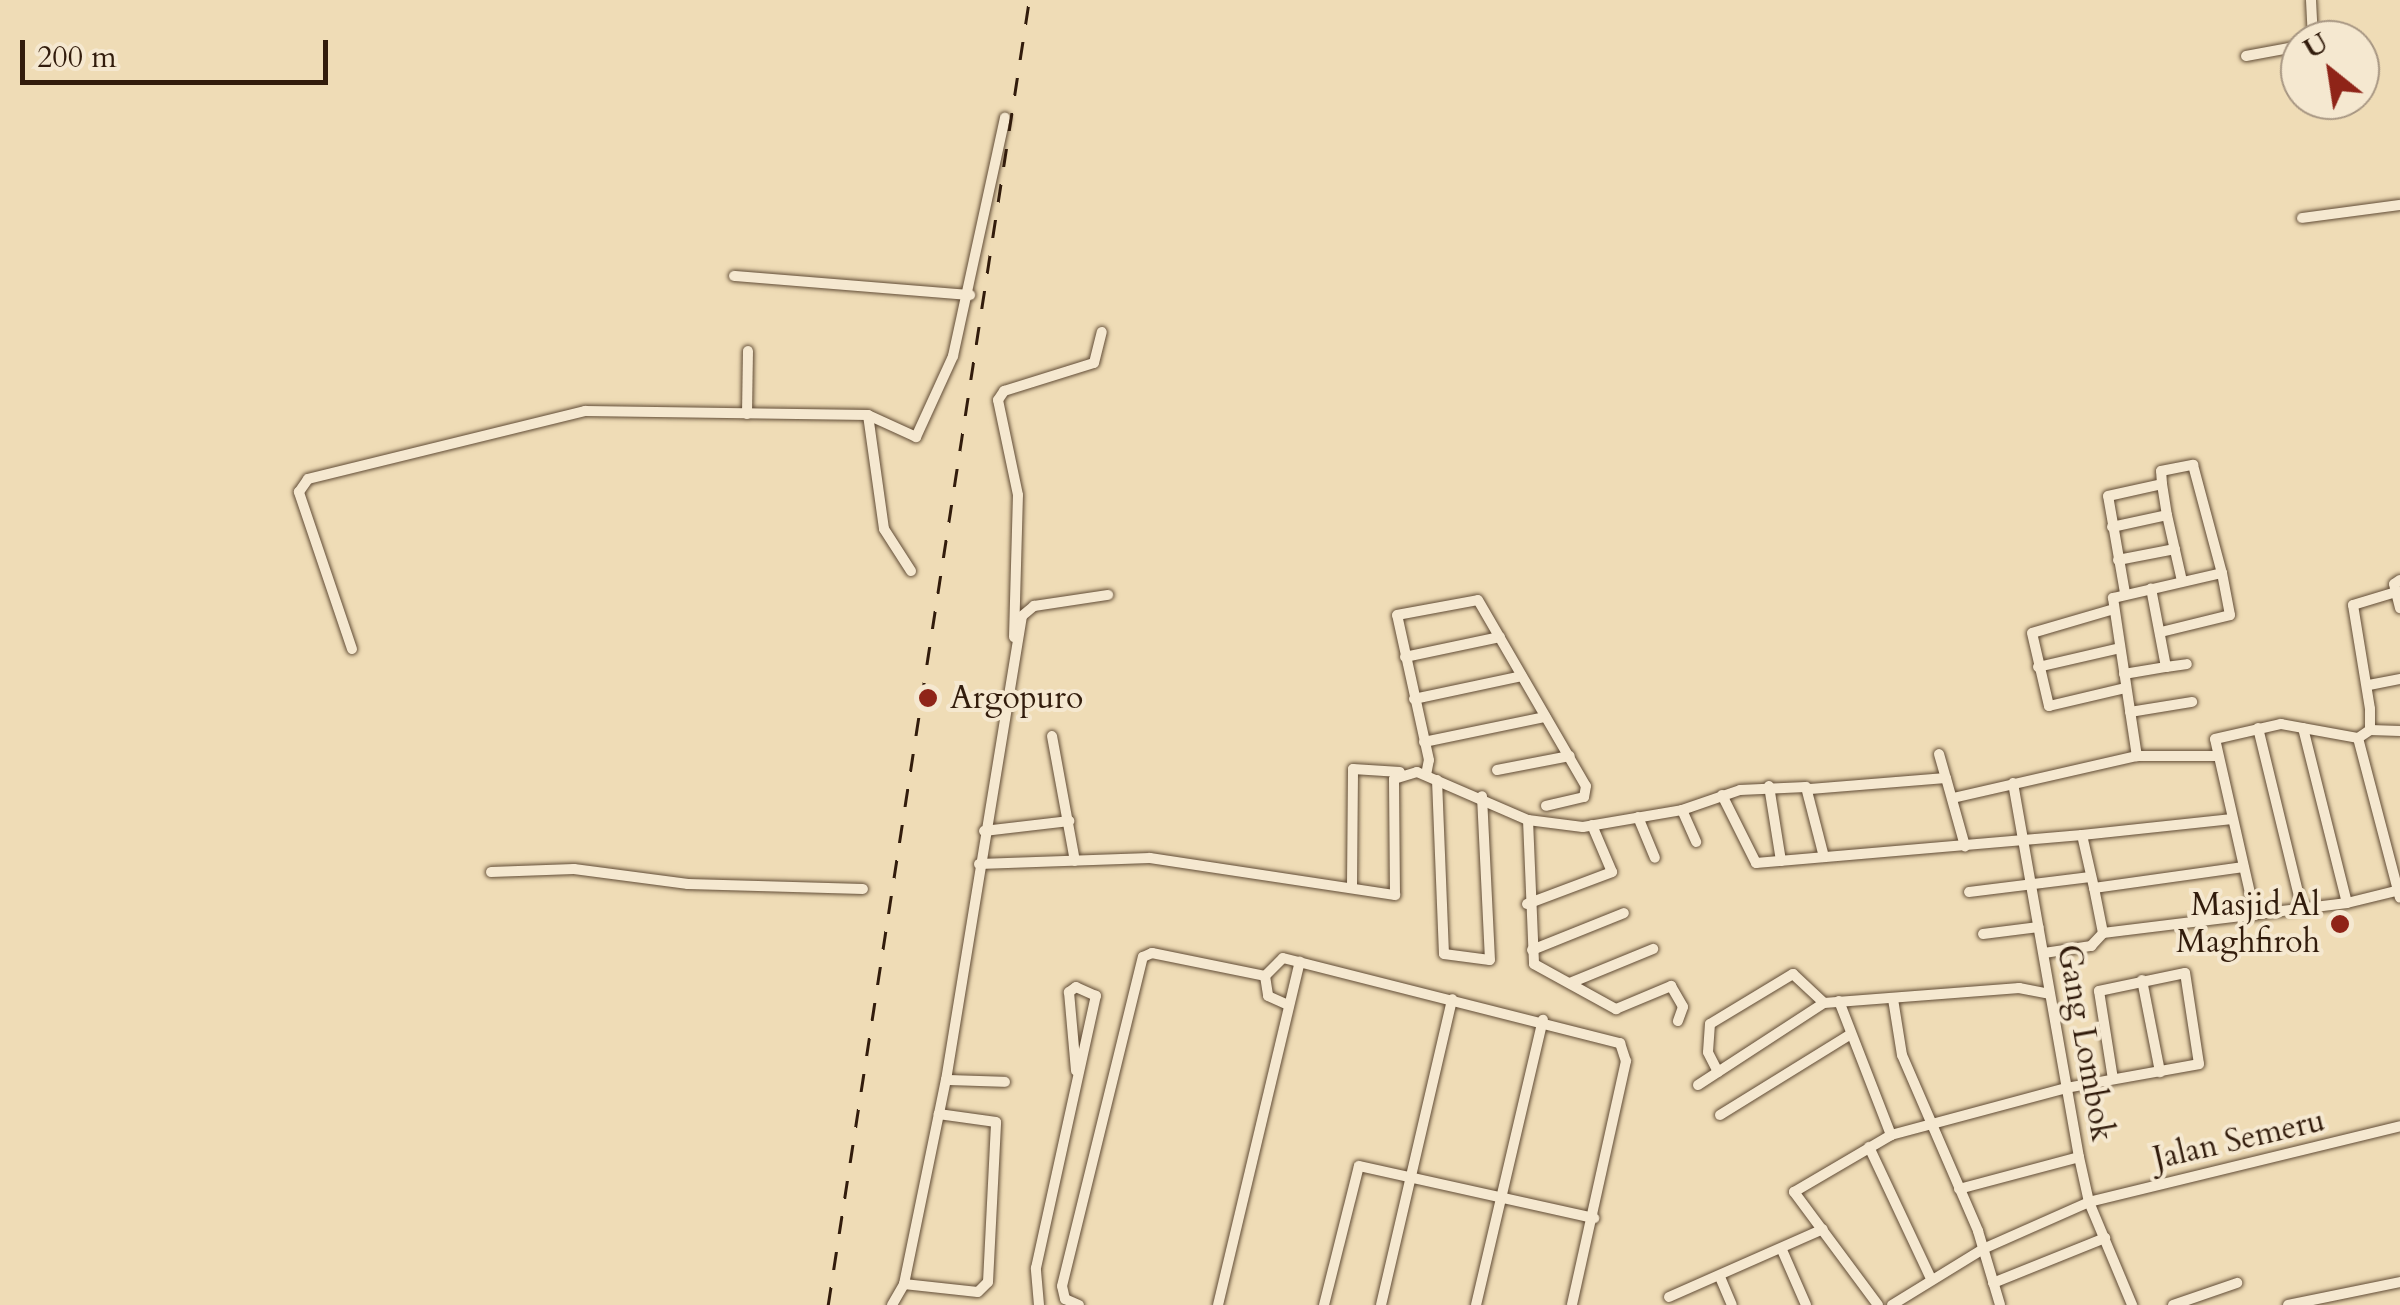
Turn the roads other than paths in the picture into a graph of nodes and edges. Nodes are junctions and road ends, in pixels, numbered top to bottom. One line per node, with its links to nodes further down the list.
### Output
1 (2280, 50): 2 (street)
2 (2246, 56)
3 (1005, 118): 7 (street)
4 (2400, 205): 5 (street)
5 (2302, 218)
6 (734, 276): 7 (street)
7 (970, 295): 11 (street)
8 (1102, 332): 31 (street)
9 (748, 351): 10 (street)
10 (747, 414): 11 (street); 30 (street)
11 (868, 415): 17 (street)
12 (2162, 484): 13 (street); 14 (street); 18 (street)
13 (2168, 514): 14 (street); 15 (street)
14 (2112, 527): 16 (street)
15 (2175, 548): 16 (street); 20 (street)
16 (2118, 560): 23 (street)
17 (911, 570)
18 (2222, 573): 20 (street); 27 (street)
19 (2400, 580): 22 (street)
20 (2182, 581): 21 (street)
21 (2151, 588): 23 (street); 27 (street)
22 (2396, 592): 25 (street); 39 (street)
23 (2125, 593): 26 (street)
24 (1108, 595): 31 (street)
25 (2400, 608)
26 (2114, 609): 29 (street); 34 (street)
27 (2161, 632): 35 (street)
28 (1500, 638): 32 (street); 32 (street); 37 (street)
29 (2120, 648): 34 (street); 36 (street)
30 (352, 649)
31 (1014, 658): 73 (street)
32 (1405, 658): 41 (street)
33 (2187, 664): 35 (street)
34 (2038, 667): 40 (street)
35 (2166, 667): 36 (street)
36 (2124, 674): 40 (street)
37 (1522, 676): 41 (street); 43 (street)
38 (2400, 679): 39 (street)
39 (2369, 685): 47 (street)
40 (2126, 688): 44 (street)
41 (1414, 699): 51 (street)
42 (2192, 702): 44 (street)
43 (1546, 716): 51 (street); 53 (street)
44 (2132, 720): 54 (street)
45 (2258, 728): 46 (street); 55 (street); 93 (street)
46 (2304, 728): 50 (street); 91 (street)
47 (2370, 730): 48 (street); 50 (street)
48 (2400, 731)
49 (1052, 736): 71 (street)
50 (2358, 738): 90 (street)
51 (1424, 742): 58 (street)
52 (1939, 754): 59 (street)
53 (1570, 756): 56 (street); 66 (street)
54 (2136, 756): 55 (street); 60 (street)
55 (2216, 756): 69 (street)
56 (1497, 770)
57 (1402, 772): 58 (street); 87 (street); 87 (street)
58 (1431, 778): 64 (street); 64 (street)
59 (1946, 778): 62 (street); 65 (street)
60 (2013, 783): 65 (street); 75 (street, Gang Lombok)
61 (1769, 786): 62 (street); 63 (street); 81 (street)
62 (1810, 789): 79 (street)
63 (1722, 795): 67 (street); 81 (street)
64 (1482, 796): 70 (street)
65 (1953, 798): 77 (street)
66 (1546, 806)
67 (1682, 810): 68 (street); 76 (street)
68 (1638, 817): 72 (street); 78 (street)
69 (2232, 819): 74 (street); 83 (street)
70 (1528, 820): 72 (street); 92 (street)
71 (1069, 822): 73 (street); 80 (street)
72 (1592, 825): 92 (street)
73 (984, 832): 82 (street)
74 (2082, 835): 75 (street); 85 (street)
75 (2025, 838): 77 (street); 86 (street, Gang Lombok)
76 (1696, 842)
77 (1964, 846): 79 (street)
78 (1655, 858)
79 (1824, 858): 81 (street)
80 (1075, 861): 82 (street); 87 (street)
81 (1781, 861)
82 (979, 864): 121 (street)
83 (2244, 868): 85 (street); 95 (street)
84 (491, 872): 88 (street)
85 (2092, 882): 86 (street); 97 (street)
86 (2031, 884): 89 (street); 96 (street, Gang Lombok)
87 (1352, 886)
88 (864, 889)
89 (1969, 892)
90 (2399, 893): 91 (street)
91 (2347, 903): 93 (street)
92 (1527, 904): 100 (street)
93 (2302, 908): 95 (street)
94 (1624, 913): 100 (street)
95 (2255, 915): 97 (street)
96 (2039, 926): 98 (street); 101 (street, Gang Lombok)
97 (2103, 933): 101 (street)
98 (1983, 934)
99 (1654, 948): 106 (street)
100 (1532, 950): 106 (street)
101 (2044, 952): 103 (street, Gang Lombok)
102 (1300, 962): 104 (street); 110 (street); 113 (street)
103 (2046, 974): 107 (street); 108 (street, Gang Lombok)
104 (1265, 976): 113 (street); 150 (street)
105 (2142, 980): 119 (street); 119 (street); 120 (street)
106 (1570, 983): 115 (street)
107 (2019, 988): 108 (street); 109 (street)
108 (2049, 994): 124 (street, Gang Lombok)
109 (1892, 998): 111 (street); 127 (street)
110 (1452, 999): 114 (street); 132 (street)
111 (1839, 1001): 112 (street); 116 (street)
112 (1824, 1003): 118 (street); 118 (street)
113 (1288, 1005): 151 (street)
114 (1543, 1020): 134 (street); 136 (street)
115 (1678, 1021)
116 (1851, 1034): 126 (street); 129 (street)
117 (1076, 1071): 117 (street); 149 (street)
118 (1718, 1072): 123 (street)
119 (2160, 1072): 120 (street)
120 (2113, 1079): 124 (street)
121 (946, 1080): 122 (street); 125 (street)
122 (1005, 1082)
123 (1698, 1085)
124 (2066, 1088): 127 (street); 131 (street, Gang Lombok)
125 (938, 1114): 146 (street); 146 (street)
126 (1720, 1115)
127 (1930, 1122): 129 (street); 133 (street)
128 (2400, 1126): 135 (street, Jalan Semeru)
129 (1892, 1135): 130 (street)
130 (1868, 1147): 137 (street); 142 (street)
131 (2079, 1157): 133 (street); 135 (street, Gang Lombok)
132 (1412, 1176): 134 (street); 152 (street); 153 (street)
133 (1959, 1189): 139 (street)
134 (1500, 1197): 136 (street); 154 (street)
135 (2090, 1202): 138 (street, Gang Lombok); 139 (street, Jalan Semeru)
136 (1594, 1218): 155 (street)
137 (1823, 1229): 140 (street); 158 (street)
138 (2106, 1238): 144 (street); 161 (street, Gang Lombok)
139 (1983, 1249): 142 (street, Jalan Semeru); 144 (street)
140 (1782, 1250): 141 (street); 157 (street)
141 (1720, 1277): 147 (street); 156 (street)
142 (1931, 1279): 159 (street, Jalan Semeru)
143 (2400, 1282): 163 (street)
144 (1994, 1283): 160 (street)
145 (2237, 1283): 162 (street)
146 (904, 1284): 148 (street)
147 (1669, 1297)
148 (892, 1305)
149 (1039, 1305)
150 (1079, 1305)
151 (1218, 1305)
152 (1324, 1305)
153 (1381, 1305)
154 (1476, 1305)
155 (1572, 1305)
156 (1732, 1305)
157 (1806, 1305)
158 (1878, 1305)
159 (1892, 1305)
160 (2000, 1305)
161 (2130, 1305)
162 (2173, 1305)
163 (2288, 1305)

